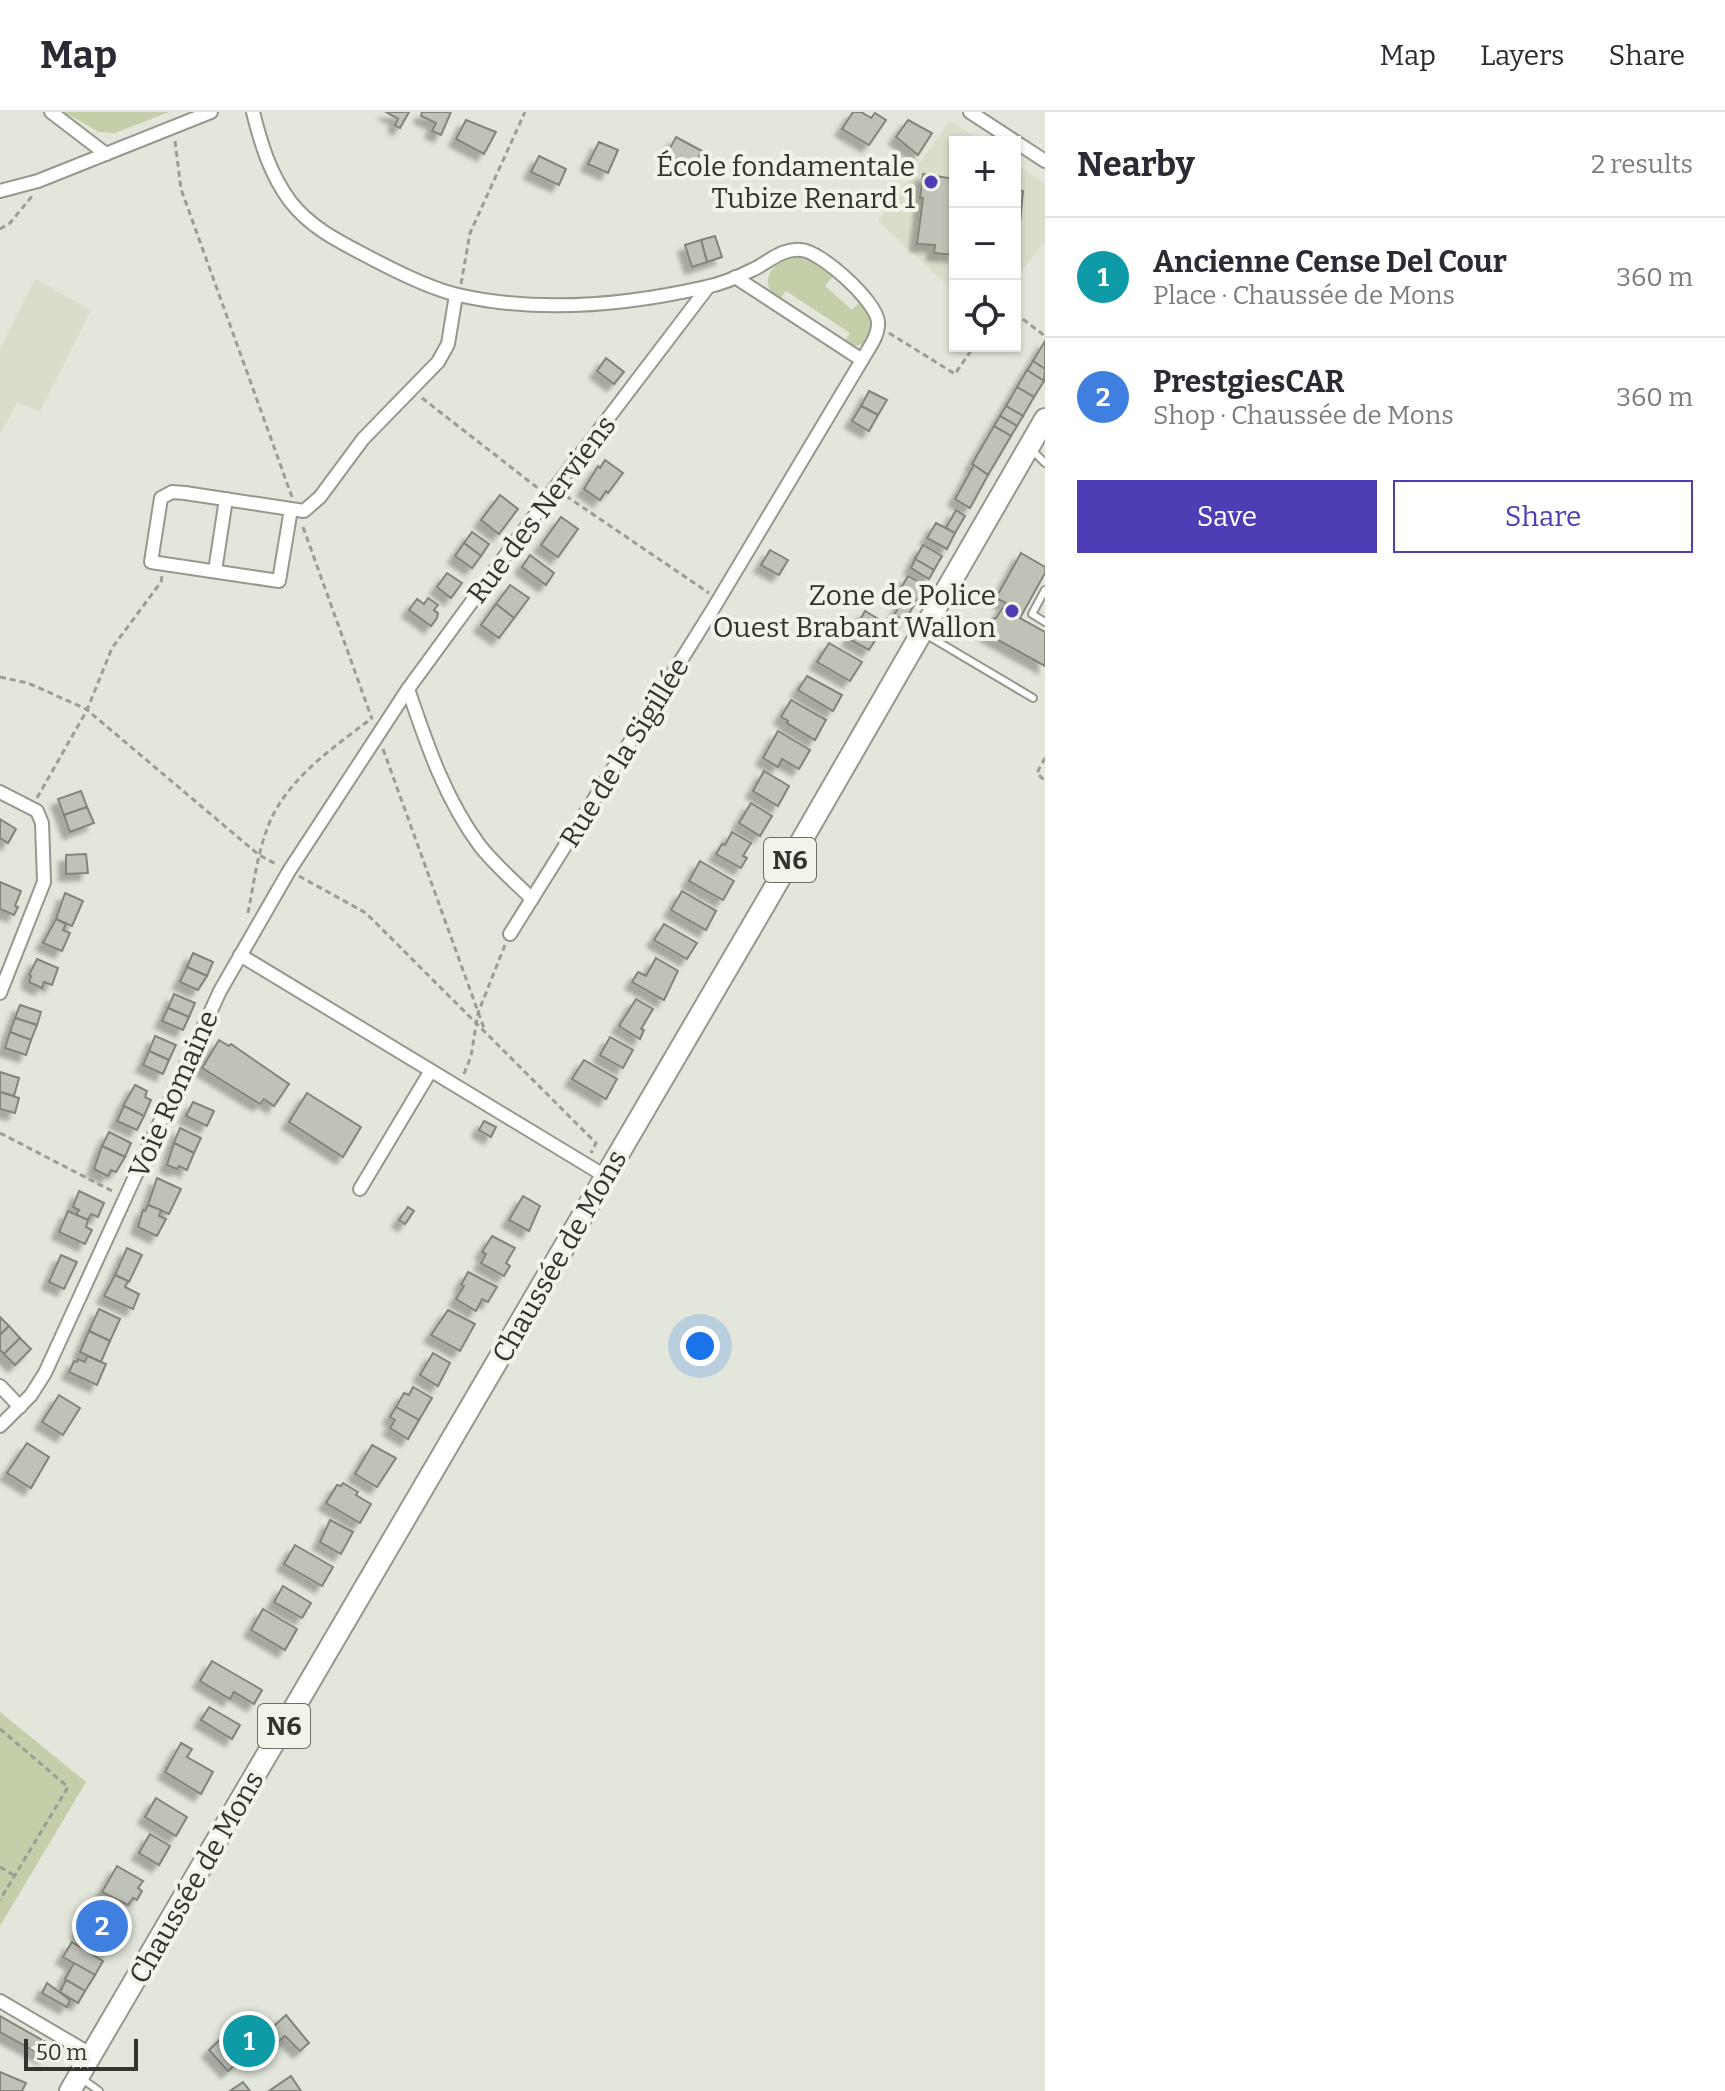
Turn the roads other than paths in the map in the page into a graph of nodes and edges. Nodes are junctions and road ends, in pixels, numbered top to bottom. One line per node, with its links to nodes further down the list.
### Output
1 (51, 112): 5 (street)
2 (211, 112): 5 (street)
3 (253, 112): 10 (street)
4 (970, 112): 6 (street)
5 (106, 154): 7 (street)
6 (1045, 161)
7 (0, 191)
8 (735, 277): 9 (street); 11 (street); 11 (street, Rue de la Sigillée)
9 (708, 287): 10 (street); 21 (street, Rue des Nerviens)
10 (458, 295): 16 (street)
11 (862, 360): 25 (street, Rue de la Sigillée)
12 (1045, 419): 13 (main road, Chaussée de Mons / N6)
13 (1028, 447): 14 (lane); 20 (main road, Chaussée de Mons / N6)
14 (1045, 463)
15 (226, 499): 16 (street); 17 (street); 17 (street)
16 (294, 509): 17 (street)
17 (215, 571)
18 (1045, 590): 19 (lane)
19 (1045, 622)
20 (922, 633): 22 (lane); 30 (main road, Chaussée de Mons / N6)
21 (408, 689): 24 (street, Rue des Nerviens); 25 (street)
22 (1033, 698)
23 (0, 792): 28 (street)
24 (289, 871): 27 (street, Voie Romaine)
25 (532, 899): 26 (street, Rue de la Sigillée)
26 (510, 934)
27 (240, 955): 29 (street); 33 (street, Voie Romaine)
28 (0, 993)
29 (430, 1072): 30 (street); 31 (street)
30 (605, 1176): 36 (main road, Chaussée de Mons / N6)
31 (360, 1189)
32 (0, 1386): 33 (street)
33 (20, 1407): 34 (street, Voie Romaine)
34 (0, 1426)
35 (0, 2001): 36 (street)
36 (92, 2055): 37 (main road, Chaussée de Mons / N6)
37 (74, 2084): 38 (lane)
38 (99, 2091)

